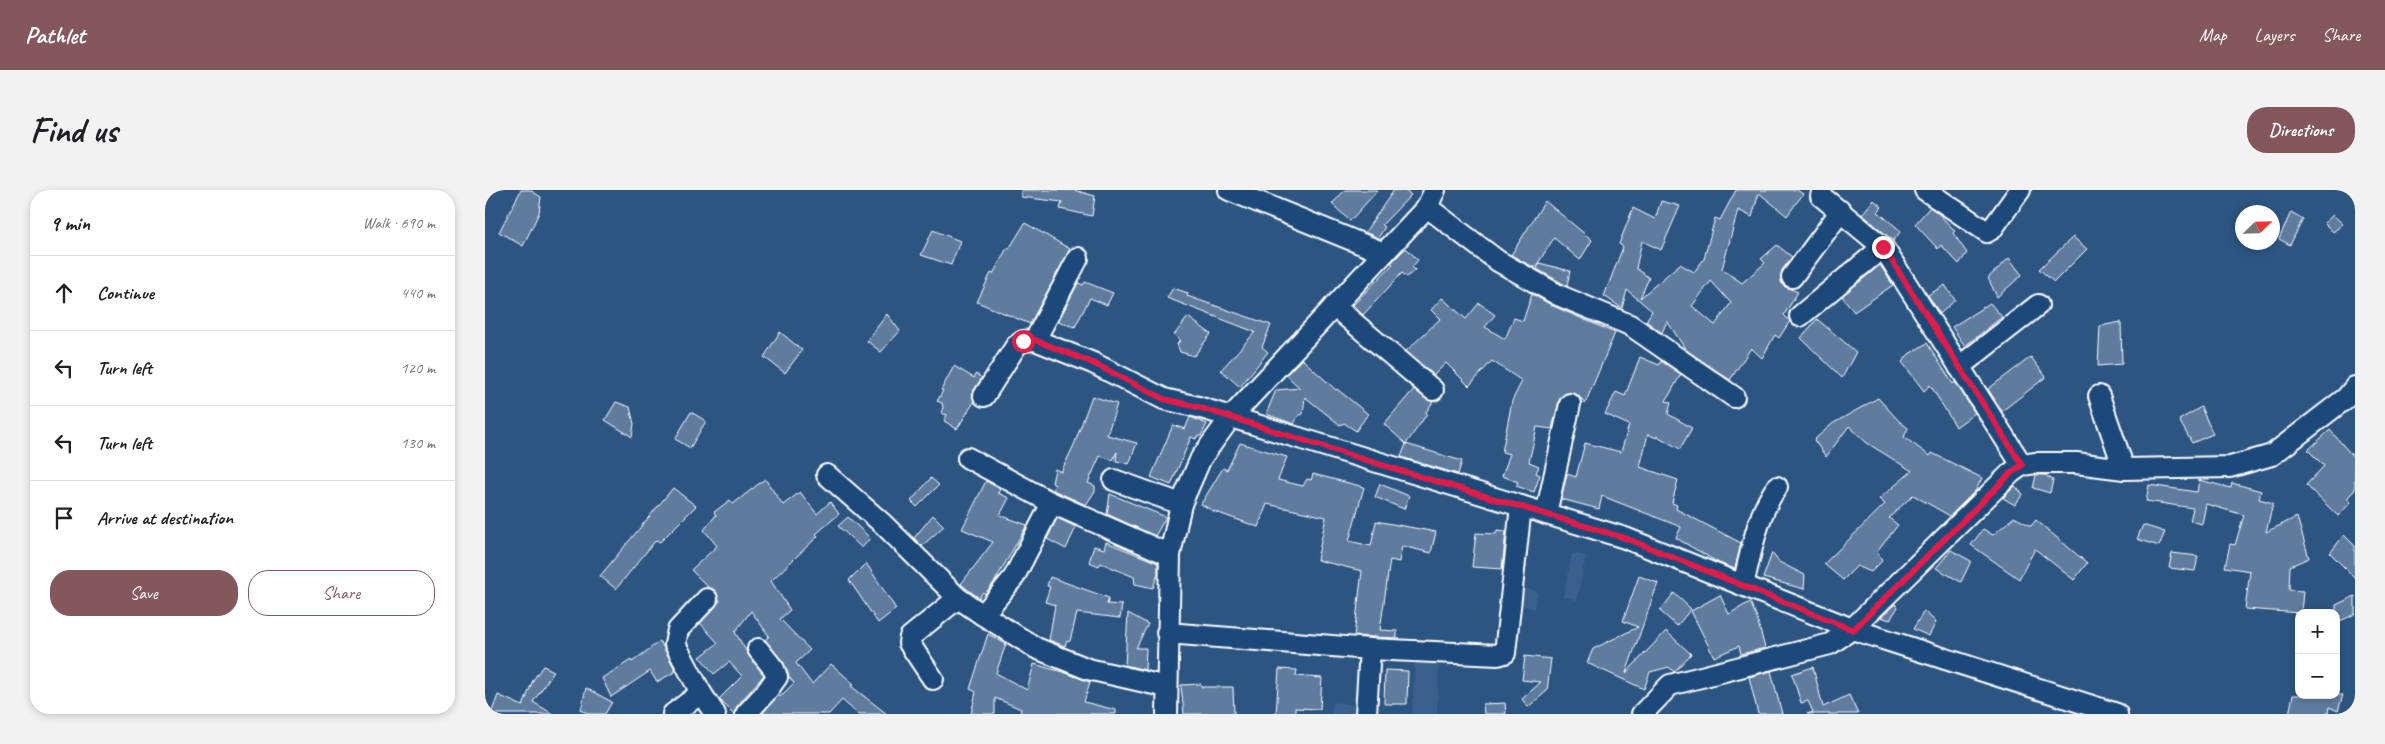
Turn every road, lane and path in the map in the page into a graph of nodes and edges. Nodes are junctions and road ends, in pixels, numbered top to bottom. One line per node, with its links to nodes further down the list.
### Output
1 (1229, 190): 8 (street)
2 (1925, 190): 3 (street)
3 (2020, 190)
4 (1821, 196): 6 (street)
5 (1431, 198): 8 (street); 19 (street)
6 (1841, 211): 7 (street); 10 (street)
7 (1883, 247): 13 (street); 15 (street)
8 (1384, 253): 12 (street)
9 (1078, 258): 14 (street)
10 (1792, 277)
11 (2038, 305): 15 (street)
12 (1334, 306): 16 (street); 22 (street)
13 (1800, 316)
14 (1035, 340): 17 (street); 22 (street)
15 (1959, 367): 24 (street)
16 (1433, 390)
17 (984, 396)
18 (2099, 396): 25 (street)
19 (1734, 397)
20 (2352, 397): 25 (street)
21 (1569, 404): 32 (street)
22 (1231, 417): 30 (street); 31 (street)
23 (968, 458): 29 (street)
24 (2022, 465): 25 (street); 38 (street)
25 (2124, 470)
26 (827, 475): 35 (street)
27 (1114, 480): 30 (street)
28 (1777, 487): 34 (street)
29 (1052, 503): 33 (street); 37 (street)
30 (1181, 504): 33 (street)
31 (1521, 506): 32 (street); 41 (street)
32 (1546, 514): 34 (street)
33 (1170, 555): 39 (street)
34 (1743, 585): 38 (street)
35 (958, 598): 37 (street); 42 (street)
36 (707, 599): 44 (street)
37 (983, 615): 43 (street)
38 (1853, 630): 45 (street); 51 (street)
39 (1167, 633): 41 (street); 43 (street)
40 (758, 649): 48 (street)
41 (1370, 649): 50 (street)
42 (933, 678)
43 (1167, 688): 49 (street)
44 (701, 693): 46 (street); 47 (street)
45 (2113, 713)
46 (673, 714)
47 (715, 714)
48 (746, 714)
49 (1167, 714)
50 (1367, 714)
51 (1643, 714)

